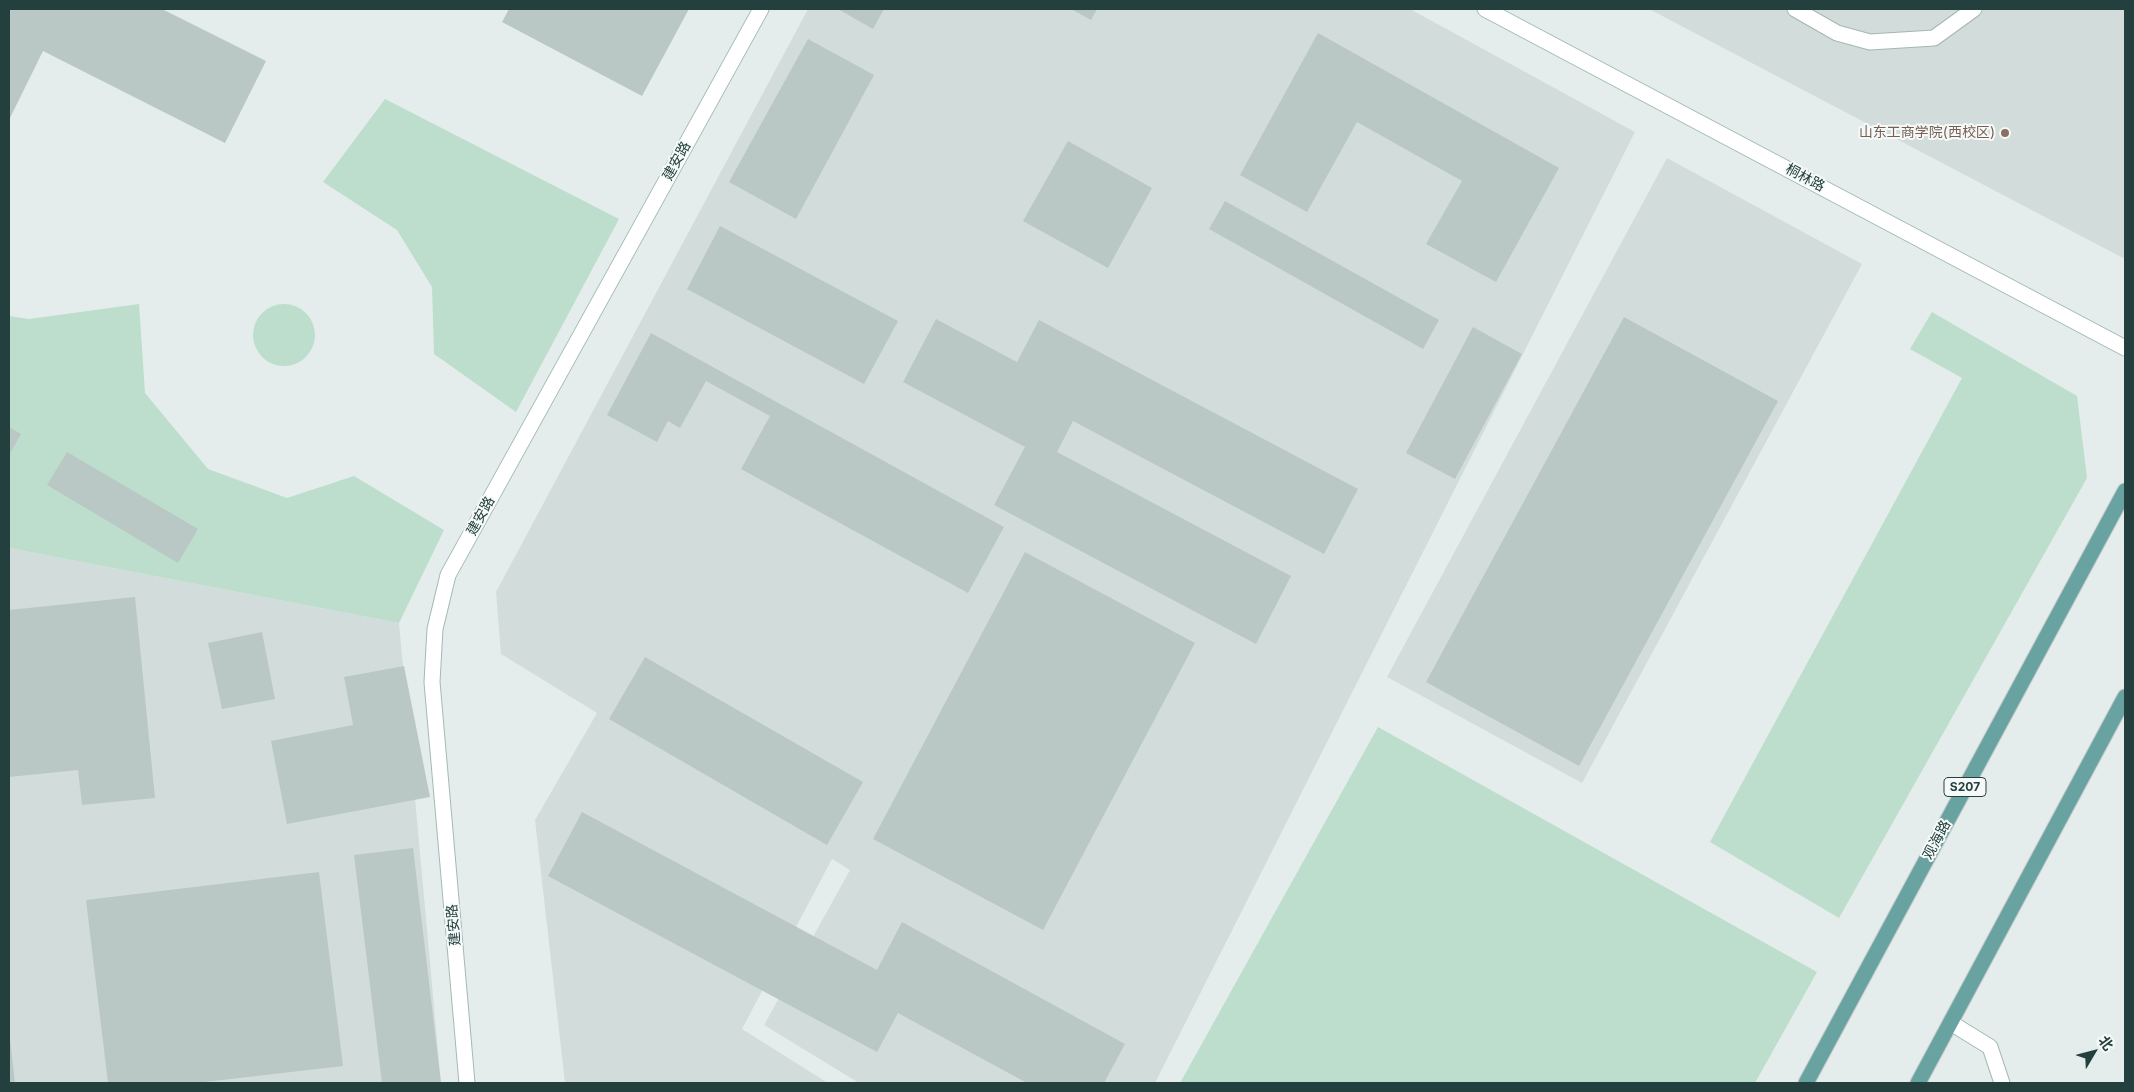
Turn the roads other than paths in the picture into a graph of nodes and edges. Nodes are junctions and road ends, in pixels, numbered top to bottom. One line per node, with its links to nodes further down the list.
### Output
1 (761, 9): 9 (street, 建安路)
2 (1485, 9): 5 (street, 桐林路)
3 (1795, 9): 4 (street)
4 (1974, 9)
5 (2125, 348)
6 (2125, 491): 10 (main road, 观海路 / S207)
7 (2125, 697): 8 (main road)
8 (1951, 1023): 11 (main road); 12 (street)
9 (468, 1083)
10 (1806, 1083)
11 (1918, 1083)
12 (2002, 1083)

